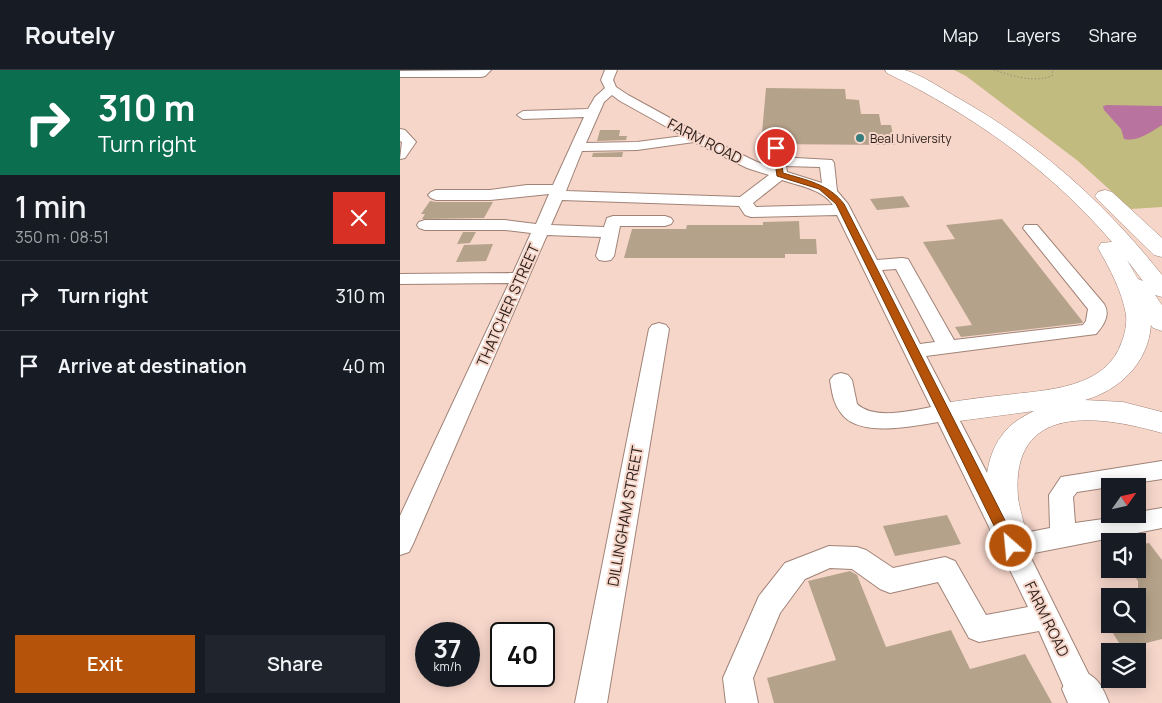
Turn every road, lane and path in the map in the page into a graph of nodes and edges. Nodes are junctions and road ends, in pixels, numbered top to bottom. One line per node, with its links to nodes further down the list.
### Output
1 (485, 70): 7 (street)
2 (611, 70): 8 (street)
3 (892, 70): 9 (highway)
4 (916, 70): 17 (highway)
5 (994, 70): 6 (path)
6 (1053, 70)
7 (400, 74)
8 (611, 89): 10 (street, THATCHER STREET); 13 (street, FARM ROAD)
9 (964, 108): 32 (highway); 39 (highway)
10 (592, 114): 11 (street); 14 (street, THATCHER STREET)
11 (523, 115)
12 (400, 133): 15 (street)
13 (696, 138): 14 (street); 16 (street, FARM ROAD)
14 (578, 147): 18 (street, THATCHER STREET)
15 (400, 155)
16 (778, 161): 20 (street, FARM ROAD); 20 (street); 23 (street)
17 (1068, 167): 33 (highway); 35 (highway)
18 (558, 192): 19 (street); 23 (street); 29 (street, THATCHER STREET)
19 (507, 193): 22 (street); 28 (street)
20 (830, 193): 24 (street, FARM ROAD)
21 (436, 195): 22 (street)
22 (467, 196): 27 (street)
23 (744, 202): 24 (street)
24 (843, 210): 36 (street, FARM ROAD)
25 (665, 221): 31 (street)
26 (425, 225): 27 (street)
27 (449, 225): 28 (street)
28 (490, 225): 29 (street)
29 (542, 228): 31 (street); 37 (street, THATCHER STREET)
30 (1031, 228): 44 (street)
31 (611, 232): 34 (street)
32 (1109, 248): 42 (highway); 48 (highway)
33 (1162, 250)
34 (605, 256)
35 (1162, 264)
36 (871, 266): 40 (street); 41 (street, FARM ROAD)
37 (520, 278): 38 (street); 55 (street, THATCHER STREET)
38 (400, 279)
39 (1162, 290)
40 (924, 304): 41 (street); 44 (street)
41 (892, 307): 45 (street, FARM ROAD)
42 (1162, 323)
43 (659, 329): 59 (street, DILLINGHAM STREET)
44 (948, 347): 45 (street)
45 (913, 351): 48 (street, FARM ROAD)
46 (841, 380): 48 (street)
47 (1074, 410): 48 (highway); 49 (highway); 56 (highway)
48 (944, 413): 56 (street, FARM ROAD)
49 (1162, 423)
50 (1162, 470): 54 (street)
51 (1162, 518): 52 (street)
52 (1130, 524): 53 (street); 54 (street)
53 (1162, 535)
54 (1063, 536): 56 (street)
55 (400, 544)
56 (1011, 546): 57 (street, FARM ROAD)
57 (1047, 617): 58 (street, FARM ROAD); 60 (street)
58 (1086, 698)
59 (591, 703)
60 (742, 703)

